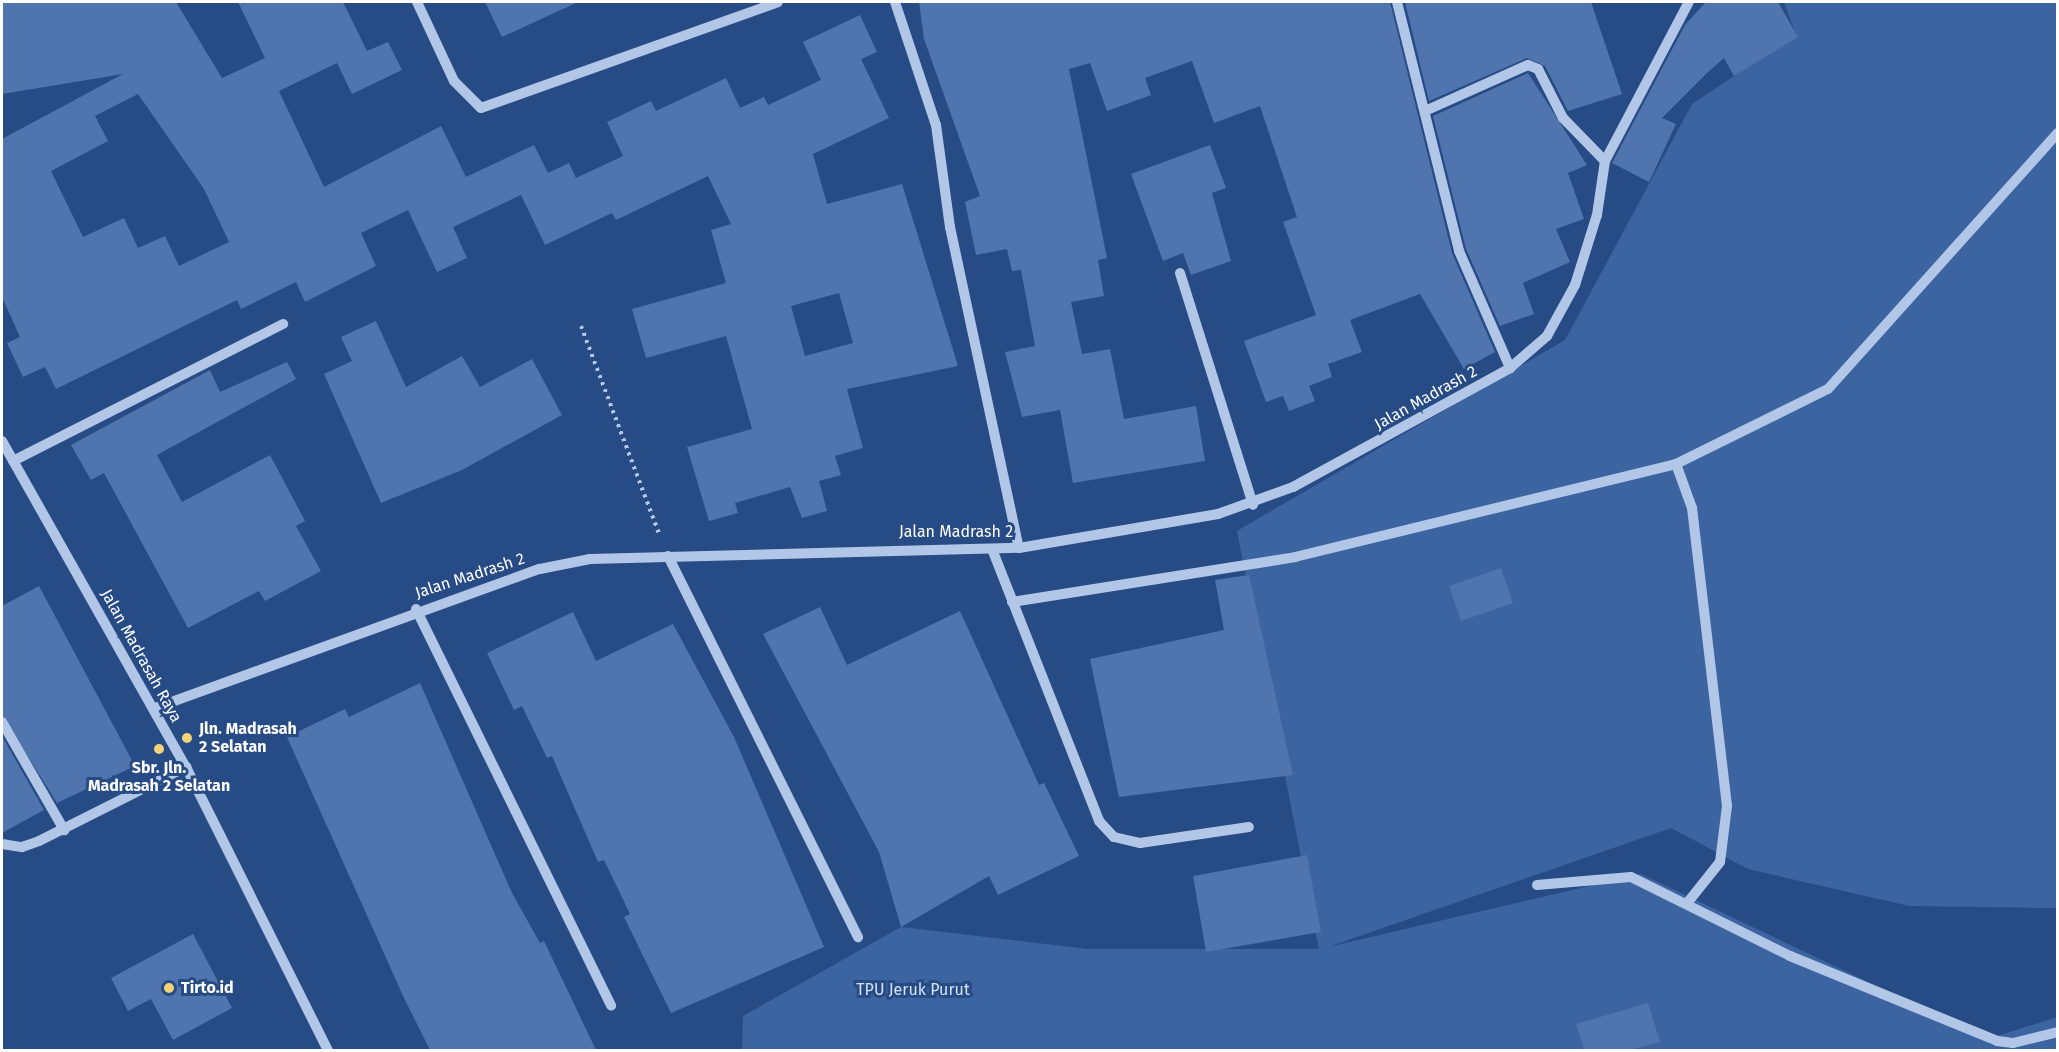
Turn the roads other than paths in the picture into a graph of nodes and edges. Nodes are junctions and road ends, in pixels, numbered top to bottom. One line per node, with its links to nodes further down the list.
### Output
1 (417, 2): 2 (street)
2 (778, 2)
3 (895, 2): 16 (street)
4 (1397, 2): 6 (street)
5 (1689, 2): 8 (street, Jalan Madrash 2)
6 (1425, 111): 8 (street); 11 (street)
7 (2058, 133): 14 (street)
8 (1605, 161): 11 (street, Jalan Madrash 2)
9 (1180, 273): 15 (street)
10 (283, 324): 13 (street)
11 (1510, 368): 15 (street, Jalan Madrash 2)
12 (2, 441): 13 (street, Jalan Madrasah Raya)
13 (13, 461): 21 (street, Jalan Madrasah Raya)
14 (1676, 464): 19 (street); 28 (street)
15 (1253, 505): 16 (street, Jalan Madrash 2)
16 (1019, 548): 17 (street, Jalan Madrash 2)
17 (992, 549): 18 (street, Jalan Madrash 2); 19 (street)
18 (668, 556): 20 (street, Jalan Madrash 2); 29 (street)
19 (1012, 602): 24 (street)
20 (417, 609): 21 (street, Jalan Madrash 2); 30 (street)
21 (154, 708): 23 (street, Jalan Madrasah Raya)
22 (2, 722): 25 (street)
23 (186, 767): 25 (street); 32 (street, Jalan Madrasah Raya)
24 (1249, 827)
25 (64, 830): 26 (street)
26 (2, 844)
27 (1537, 885): 28 (street)
28 (1688, 902): 31 (street)
29 (858, 937)
30 (611, 1006)
31 (2058, 1032)
32 (328, 1050)

